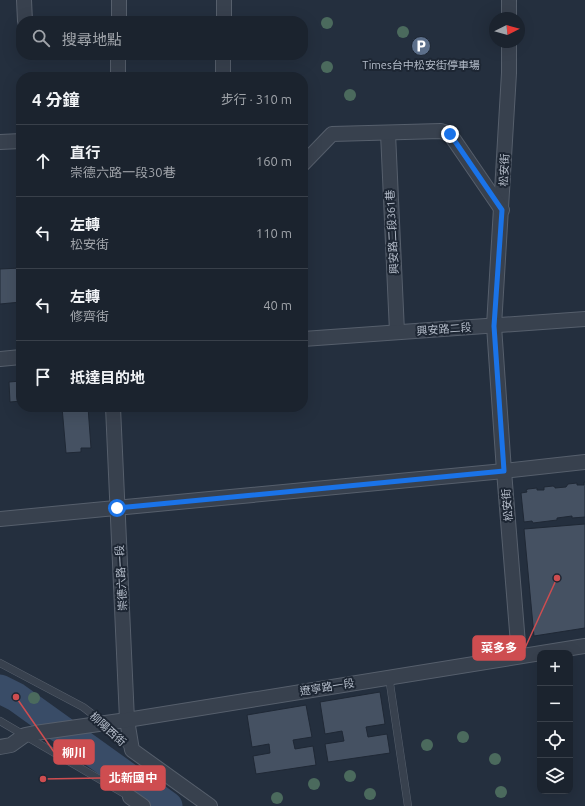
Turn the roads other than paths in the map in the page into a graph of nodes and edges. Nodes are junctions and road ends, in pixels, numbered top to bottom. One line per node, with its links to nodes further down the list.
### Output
1 (24, 0): 6 (street)
2 (119, 0): 7 (street)
3 (224, 0): 8 (street)
4 (509, 0): 5 (street)
5 (509, 12)
6 (25, 16)
7 (119, 16)
8 (224, 16)
9 (509, 48): 18 (street, 松安街)
10 (118, 60): 12 (street)
11 (223, 60): 13 (street)
12 (118, 72)
13 (223, 72)
14 (388, 133): 17 (street); 18 (street); 21 (street, 興安路二段361巷)
15 (16, 141): 16 (street)
16 (0, 142)
17 (308, 159)
18 (502, 210): 20 (street, 松安街)
19 (585, 319): 20 (street, 興安路二段)
20 (494, 326): 21 (street, 興安路二段); 27 (street, 松安街)
21 (397, 332): 22 (street, 興安路二段)
22 (308, 335)
23 (16, 357): 24 (street)
24 (0, 359)
25 (113, 412): 28 (street, 崇德六路一段)
26 (585, 462): 27 (street)
27 (504, 471): 28 (street); 31 (street, 松安街)
28 (117, 508): 29 (street); 34 (street, 崇德六路一段)
29 (0, 519)
30 (585, 646): 31 (street, 遼寧路一段)
31 (519, 656): 33 (street, 遼寧路一段)
32 (0, 663): 36 (lane, 柳陽西街)
33 (389, 677): 34 (street, 遼寧路一段); 43 (lane)
34 (127, 720): 36 (street, 遼寧路一段); 39 (street, 崇德六路一段)
35 (0, 721): 37 (lane)
36 (104, 723): 37 (street, 遼寧路一段); 39 (lane, 柳陽西街)
37 (30, 734): 38 (street); 40 (lane)
38 (0, 747)
39 (132, 750): 42 (street, 柳陽西街)
40 (130, 797): 41 (street)
41 (143, 806)
42 (210, 806)
43 (408, 806)

